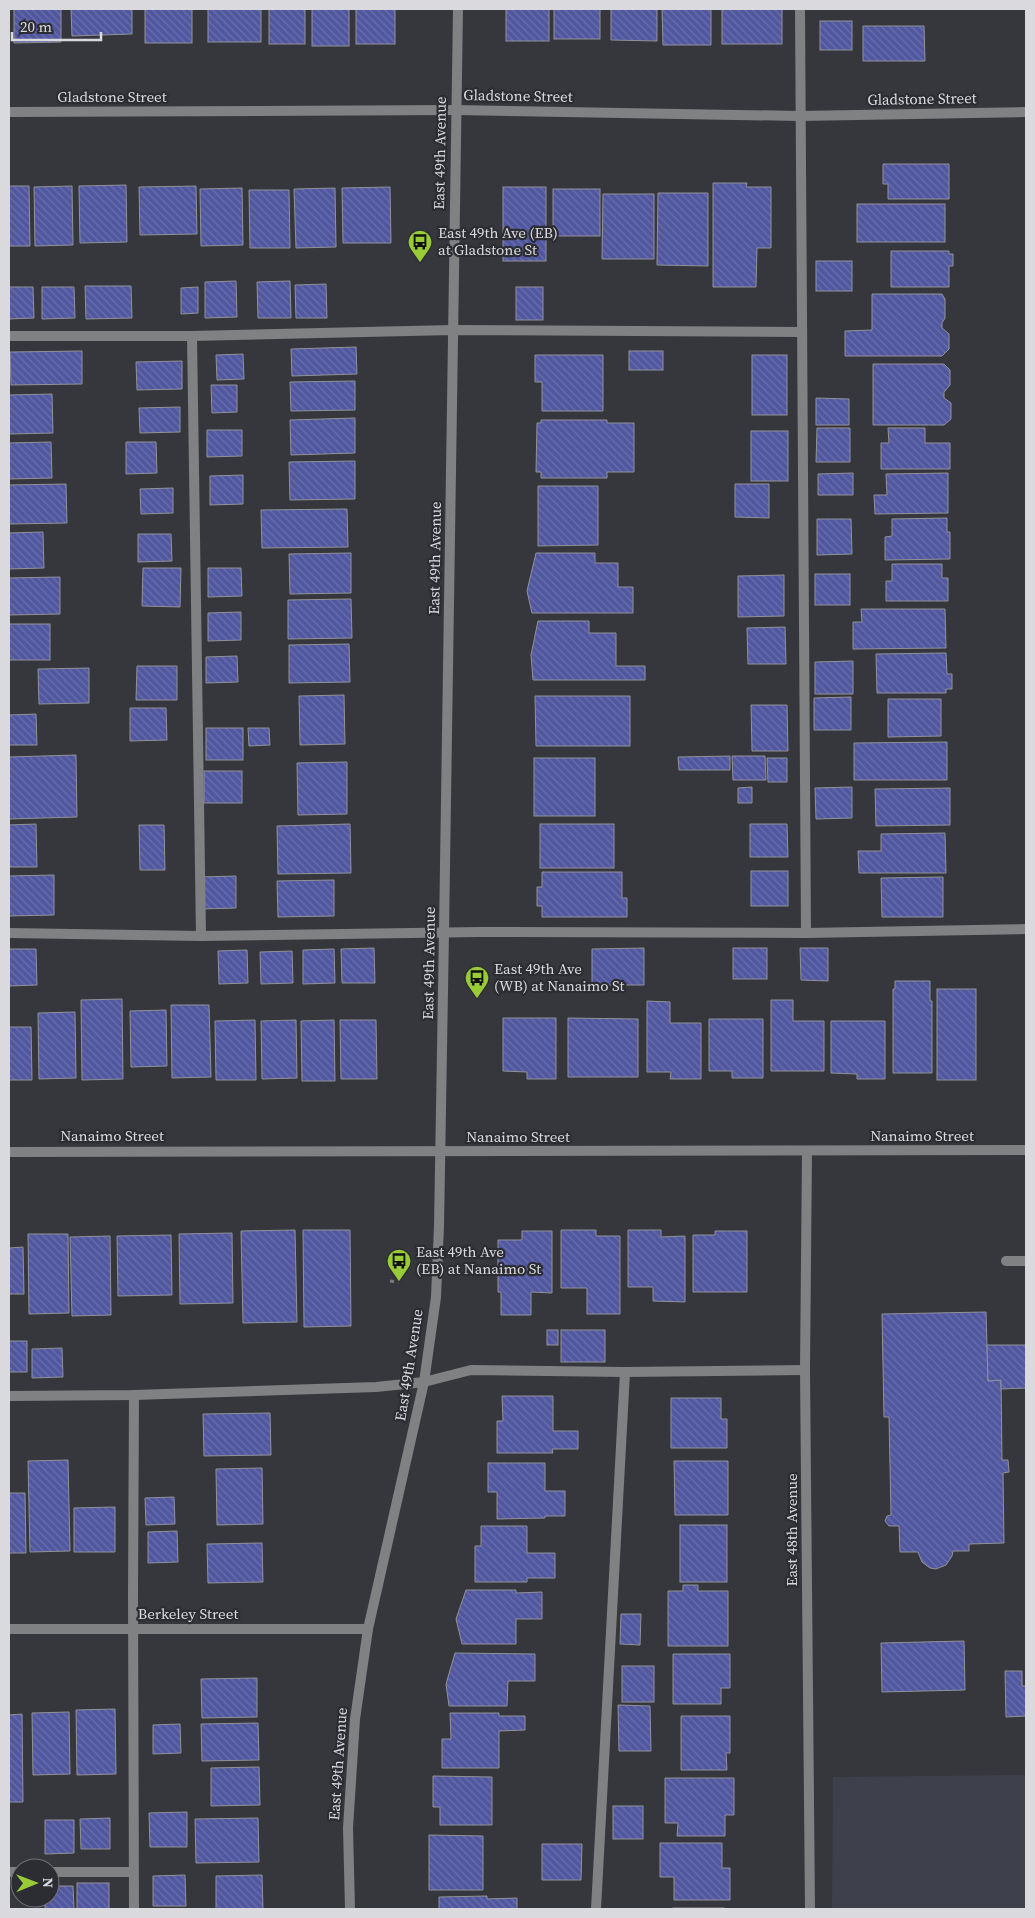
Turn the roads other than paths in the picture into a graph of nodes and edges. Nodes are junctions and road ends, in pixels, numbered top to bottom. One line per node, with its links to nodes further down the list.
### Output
1 (458, 9): 3 (street, East 49th Avenue)
2 (800, 9): 6 (street)
3 (456, 110): 4 (street, Gladstone Street); 6 (street, Gladstone Street); 7 (street, East 49th Avenue)
4 (9, 112)
5 (1026, 112): 6 (street, Gladstone Street)
6 (799, 116): 8 (street)
7 (453, 330): 8 (street); 10 (street); 12 (street, East 49th Avenue)
8 (801, 332): 14 (street)
9 (9, 336): 10 (street)
10 (192, 336): 15 (street)
11 (1026, 929): 14 (street)
12 (444, 932): 14 (street); 15 (street); 17 (street, East 49th Avenue)
13 (9, 933): 15 (street)
14 (806, 933)
15 (201, 936)
16 (1026, 1150): 18 (street, Nanaimo Street)
17 (440, 1151): 18 (street, Nanaimo Street); 19 (street, Nanaimo Street); 24 (street, East 49th Avenue)
18 (808, 1151): 22 (street, East 48th Avenue)
19 (9, 1152)
20 (1006, 1261): 21 (street)
21 (1026, 1261)
22 (805, 1370): 23 (street); 35 (street, East 48th Avenue)
23 (625, 1372): 24 (street); 34 (street)
24 (424, 1382): 25 (street); 29 (street, East 49th Avenue)
25 (134, 1395): 26 (street); 28 (street)
26 (9, 1396)
27 (9, 1629): 28 (street, Berkeley Street)
28 (133, 1629): 29 (street, Berkeley Street); 31 (street)
29 (368, 1629): 33 (street, East 49th Avenue)
30 (60, 1872): 31 (street)
31 (133, 1872): 32 (street)
32 (134, 1909)
33 (350, 1909)
34 (596, 1909)
35 (810, 1909)

